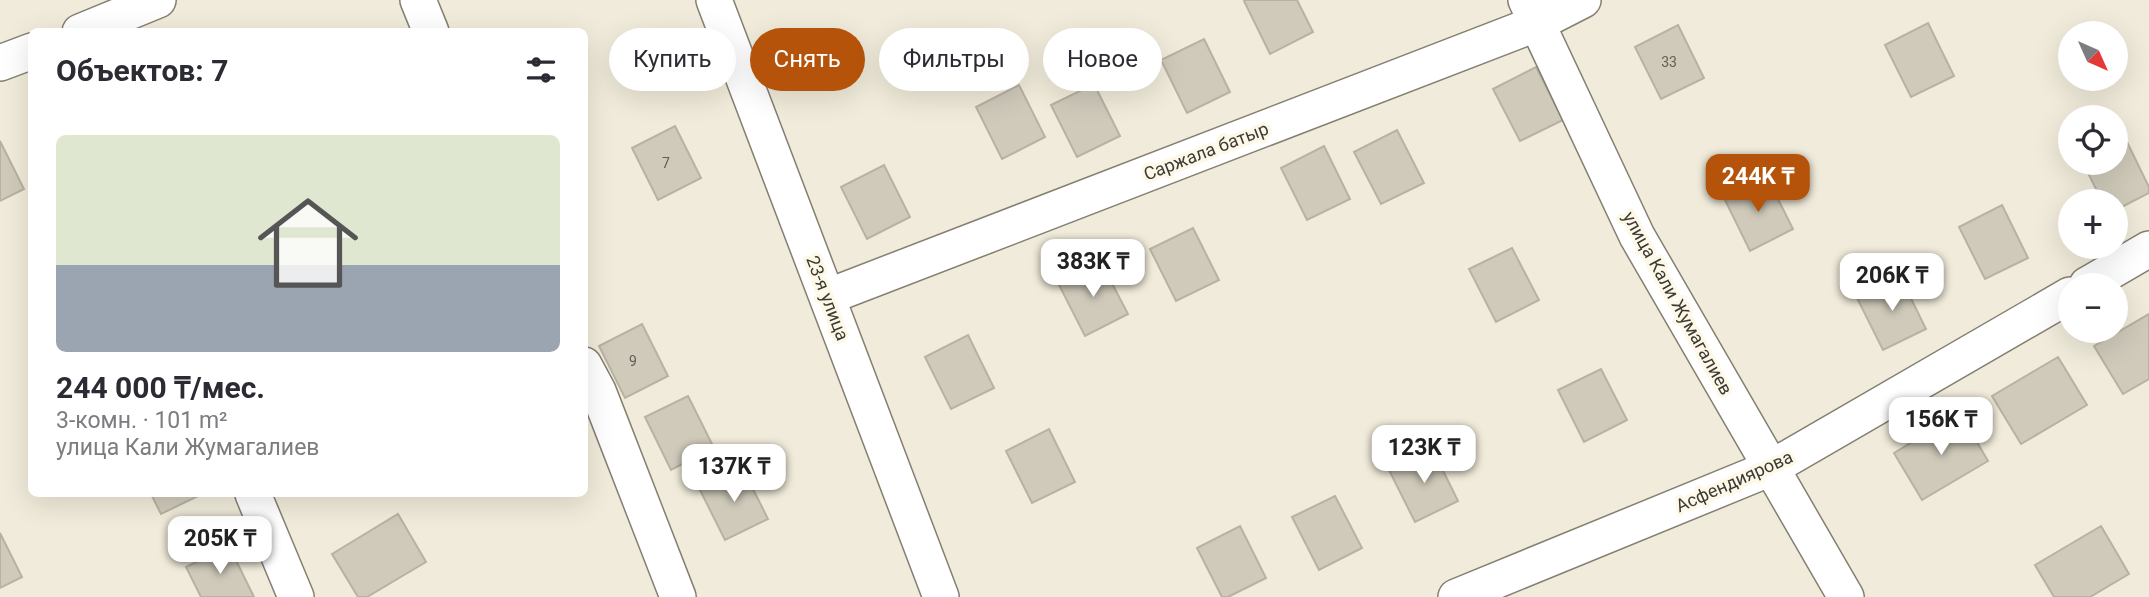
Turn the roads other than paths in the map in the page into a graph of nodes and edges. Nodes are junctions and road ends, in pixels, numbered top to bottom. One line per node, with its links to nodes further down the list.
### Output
1 (158, 0): 6 (street)
2 (418, 0): 7 (street)
3 (714, 0): 12 (street, 23-я улица)
4 (1583, 0): 5 (street, Саржала батыр)
5 (1532, 12): 12 (street, Саржала батыр); 15 (street, улица Кали Жумагалиев)
6 (90, 28)
7 (429, 28)
8 (28, 52): 9 (street)
9 (0, 63)
10 (2149, 249): 11 (street)
11 (2108, 273)
12 (827, 298): 20 (street, 23-я улица)
13 (2058, 302): 15 (street, Асфендиярова)
14 (588, 372): 19 (street)
15 (1771, 468): 17 (street, улица Кали Жумагалиев); 21 (street, Асфендиярова)
16 (254, 497): 18 (street)
17 (1854, 594)
18 (296, 597)
19 (678, 597)
20 (941, 597)
21 (1456, 597)

